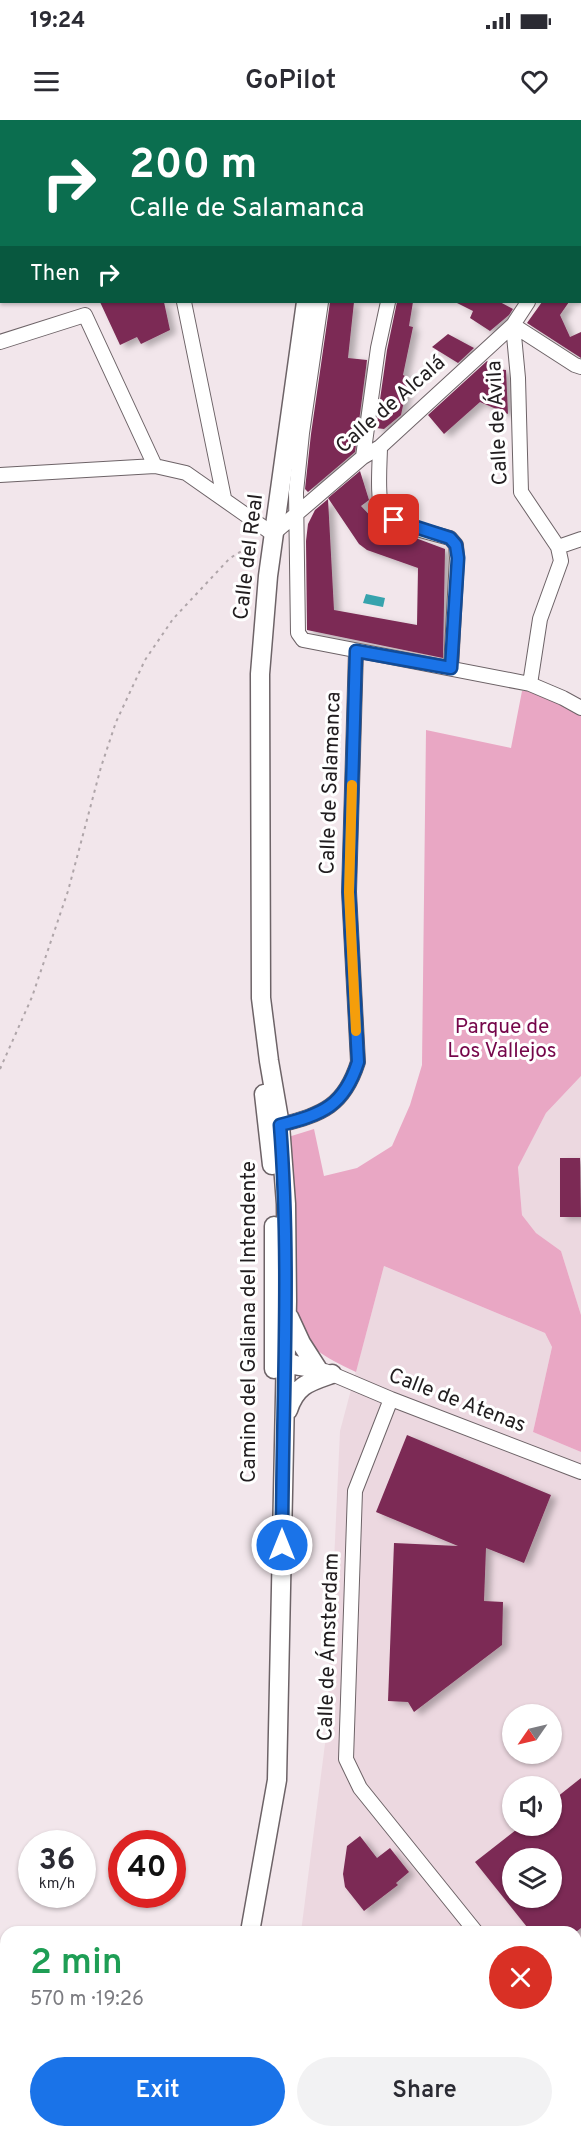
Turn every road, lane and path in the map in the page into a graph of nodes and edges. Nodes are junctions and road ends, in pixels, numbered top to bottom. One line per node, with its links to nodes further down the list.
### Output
1 (184, 303): 13 (street)
2 (306, 303): 15 (street, Calle del Real)
3 (321, 303): 14 (street)
4 (388, 303): 10 (street)
5 (522, 304): 6 (street, Calle de Alcalá)
6 (513, 325): 8 (street); 9 (street, Calle de Alcalá); 17 (street, Calle de Ávila)
7 (0, 342): 11 (street)
8 (581, 367)
9 (380, 447): 10 (street, Calle de Alcalá); 19 (street)
10 (363, 457): 14 (street, Calle de Alcalá)
11 (155, 466): 12 (street); 13 (street)
12 (0, 475)
13 (224, 498): 15 (street)
14 (296, 514): 15 (street, Calle de Alcalá); 18 (street)
15 (273, 534): 22 (street, Calle del Real); 23 (path)
16 (581, 539): 17 (street)
17 (558, 547): 20 (street)
18 (356, 651): 19 (street); 24 (street, Calle de Salamanca)
19 (451, 668): 20 (street)
20 (530, 684): 21 (street)
21 (581, 708)
22 (260, 820): 24 (street, Camino del Galiana del Intendente); 25 (street, Camino del Galiana del Intendente)
23 (0, 1069)
24 (280, 1125): 26 (street, Camino del Galiana del Intendente)
25 (274, 1186): 27 (street); 29 (street, Camino del Galiana del Intendente)
26 (287, 1312): 27 (street, Camino del Galiana del Intendente); 28 (street)
27 (286, 1361): 28 (street); 29 (street); 31 (street, Camino del Galiana del Intendente)
28 (325, 1371): 30 (street, Calle de Atenas); 31 (street)
29 (273, 1397): 33 (street, Camino del Galiana del Intendente)
30 (391, 1399): 32 (street, Calle de Atenas); 35 (street, Calle de Ámsterdam)
31 (285, 1418): 33 (street, Camino del Galiana del Intendente)
32 (581, 1472)
33 (265, 1842): 34 (street, Camino del Galiana del Intendente)
34 (251, 1926)
35 (471, 1926)

